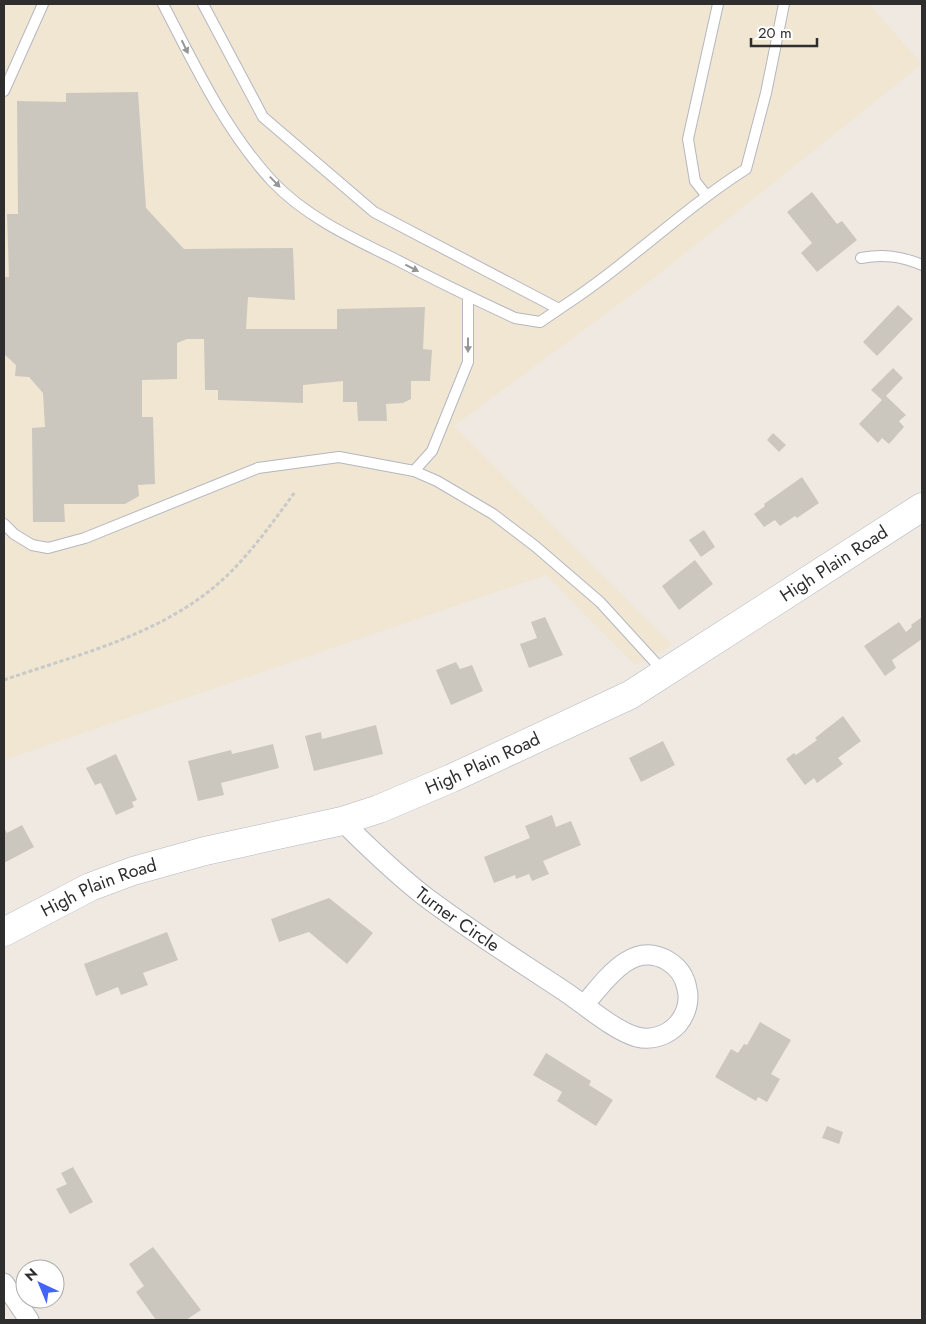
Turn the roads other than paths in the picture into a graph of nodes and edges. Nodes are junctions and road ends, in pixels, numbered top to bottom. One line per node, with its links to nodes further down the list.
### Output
1 (44, 4): 6 (lane)
2 (163, 4): 10 (lane, one-way to 10)
3 (203, 4): 11 (lane)
4 (718, 4): 7 (lane)
5 (784, 4): 7 (lane)
6 (4, 91)
7 (706, 195): 11 (lane)
8 (861, 258): 9 (lane)
9 (922, 266)
10 (468, 296): 11 (lane); 12 (lane, one-way to 12)
11 (559, 309)
12 (414, 471): 14 (lane); 15 (lane)
13 (922, 507): 15 (street, High Plain Road)
14 (4, 524)
15 (664, 672): 16 (street, High Plain Road)
16 (342, 821): 17 (street, High Plain Road); 18 (street, Turner Circle)
17 (4, 932)
18 (584, 1005): 18 (street, Turner Circle)
19 (4, 1283): 20 (street)
20 (29, 1320)

